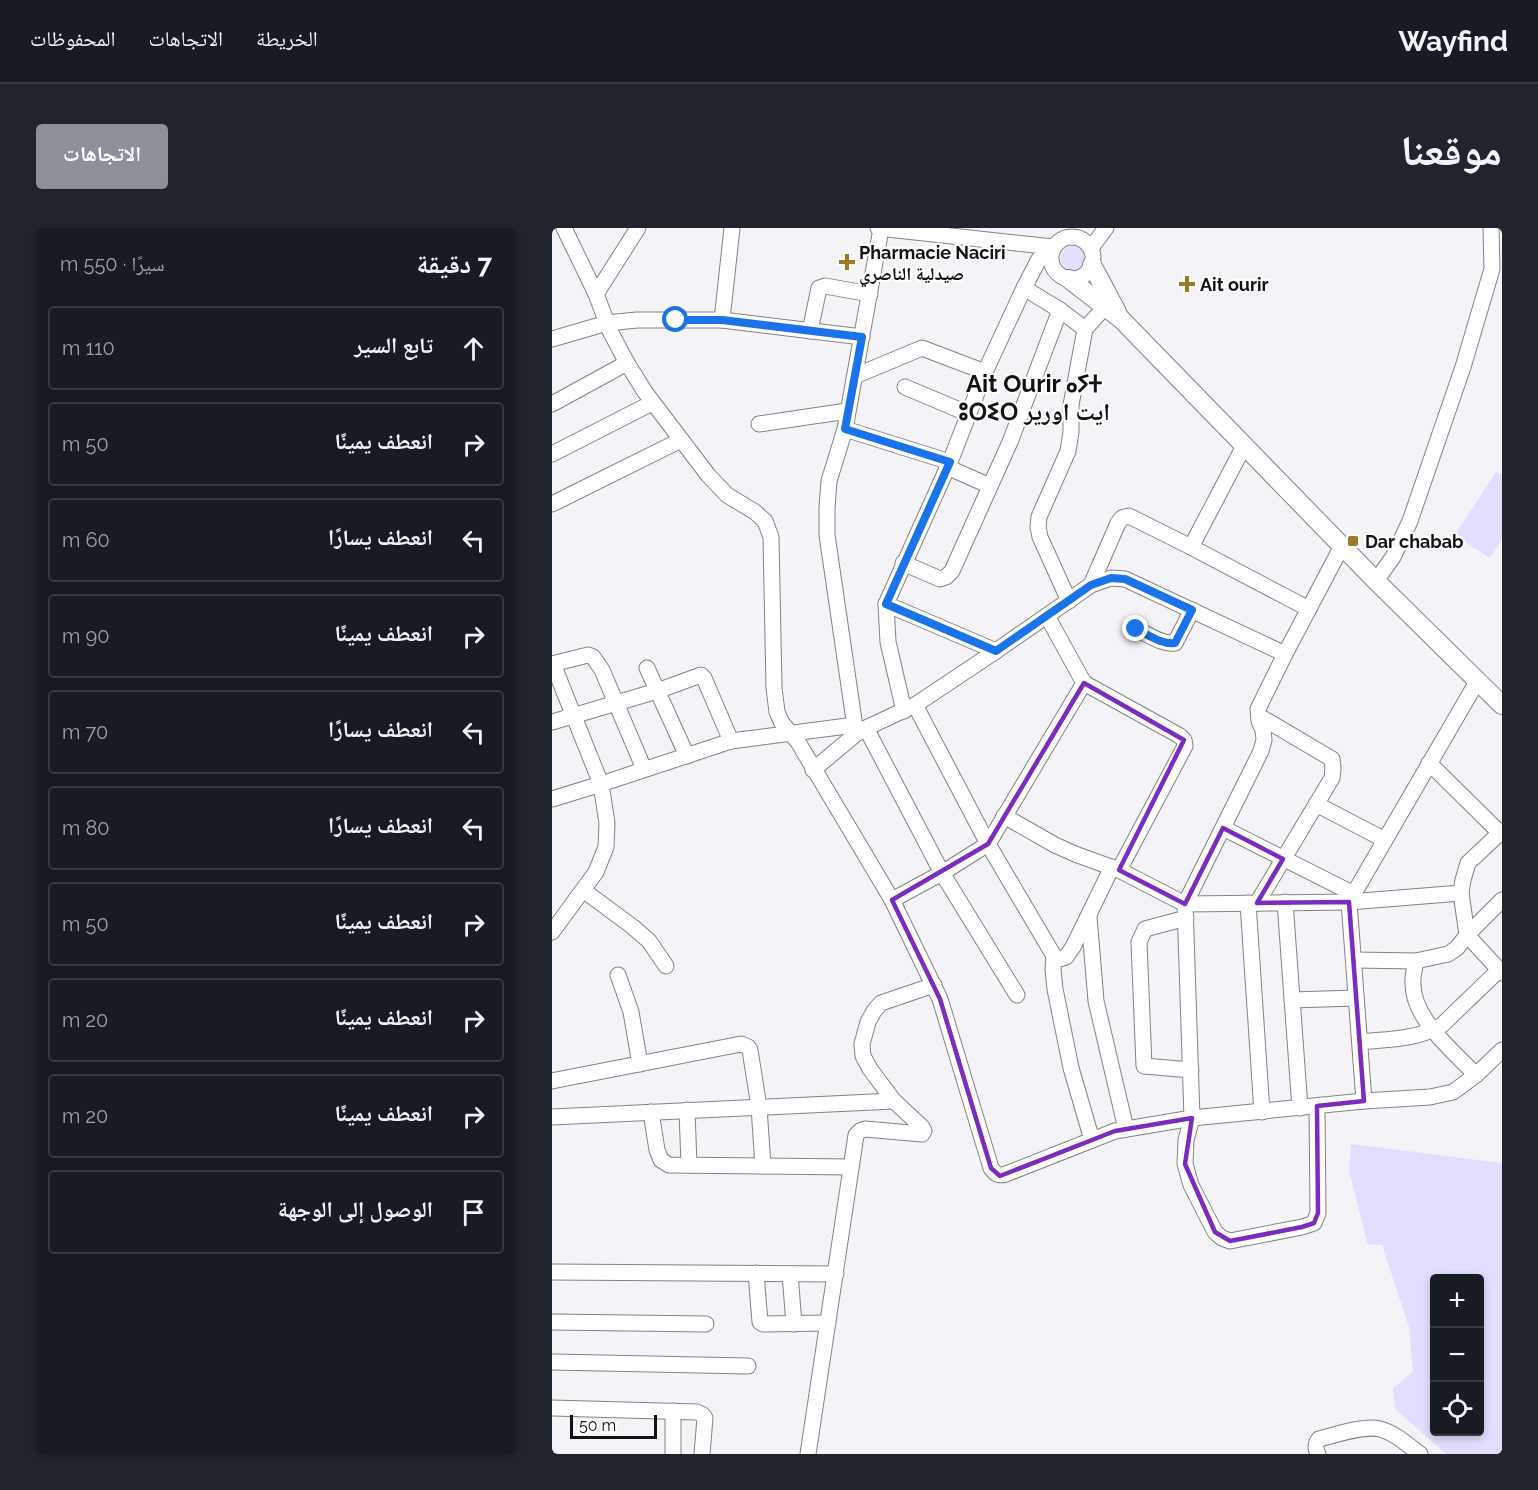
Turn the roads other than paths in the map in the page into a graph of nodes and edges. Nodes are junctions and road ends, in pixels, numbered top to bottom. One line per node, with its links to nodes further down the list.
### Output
1 (564, 228): 15 (street)
2 (638, 228): 15 (street)
3 (732, 228): 20 (street)
4 (880, 228): 8 (street); 16 (street)
5 (1106, 228): 10 (street)
6 (1491, 228): 12 (street)
7 (1077, 232): 9 (street); 10 (street)
8 (990, 240): 9 (street); 11 (street)
9 (1053, 248): 11 (street)
10 (1092, 257): 13 (street); 19 (main road)
11 (1045, 262): 13 (street); 14 (street)
12 (1497, 269): 45 (street)
13 (1068, 279): 17 (main road)
14 (1024, 288): 18 (street); 27 (street)
15 (596, 294): 21 (street)
16 (870, 294): 23 (street); 24 (street)
17 (1105, 307): 19 (main road); 22 (street)
18 (1060, 310): 22 (street); 40 (street)
19 (1121, 319): 37 (main road)
20 (722, 320): 21 (street); 23 (street)
21 (607, 323): 25 (street); 26 (street)
22 (1085, 329): 47 (street)
23 (810, 331): 24 (street)
24 (862, 337): 28 (street)
25 (552, 339)
26 (627, 363): 30 (street); 31 (street)
27 (985, 372): 28 (street); 33 (street)
28 (855, 376): 32 (street)
29 (905, 387): 33 (street)
30 (652, 403): 36 (street); 38 (street)
31 (552, 404)
32 (847, 411): 34 (street); 35 (street)
33 (969, 414): 39 (street)
34 (759, 424)
35 (845, 429): 39 (street); 66 (street)
36 (681, 440): 41 (street); 67 (street)
37 (1244, 446): 42 (main road); 43 (street)
38 (552, 454)
39 (949, 464): 40 (street); 44 (street)
40 (990, 486): 44 (street)
41 (552, 504)
42 (1342, 546): 45 (main road); 49 (street)
43 (1191, 547): 46 (street); 49 (street)
44 (903, 563): 48 (street)
45 (1376, 581): 57 (main road)
46 (1091, 585): 47 (street); 50 (street)
47 (1069, 601): 51 (street)
48 (886, 604): 53 (street); 62 (street)
49 (1309, 609): 54 (street)
50 (1192, 610): 52 (street); 54 (street)
51 (1047, 616): 53 (street); 58 (street)
52 (1136, 629)
53 (996, 651): 62 (street)
54 (1284, 654): 64 (street)
55 (553, 664): 60 (street); 63 (street)
56 (647, 668): 59 (street)
57 (1478, 680): 61 (main road); 70 (street)
58 (1084, 683): 76 (street); 82 (street)
59 (657, 691): 60 (street); 68 (street); 69 (street)
60 (616, 704): 63 (street); 71 (street)
61 (1502, 705)
62 (909, 708): 66 (street); 80 (street)
63 (573, 716): 65 (street); 73 (street)
64 (1259, 716): 75 (street); 77 (street)
65 (552, 722)
66 (859, 729): 67 (street); 72 (street); 83 (street)
67 (791, 733): 68 (street); 72 (street)
68 (731, 741): 69 (street)
69 (687, 756): 71 (street)
70 (1430, 763): 78 (street); 79 (street)
71 (644, 769): 73 (street)
72 (813, 770): 87 (street)
73 (601, 783): 74 (street); 84 (street)
74 (552, 799)
75 (1316, 804): 79 (street); 81 (street)
76 (1004, 816): 80 (street); 82 (street)
77 (1223, 828): 81 (street); 91 (street)
78 (1501, 832): 85 (street)
79 (1384, 840): 86 (street)
80 (987, 844): 83 (street); 95 (street)
81 (1283, 859): 86 (street); 90 (street)
82 (1115, 869): 91 (street); 92 (street)
83 (942, 873): 87 (street); 102 (street)
84 (583, 890): 93 (street); 98 (street)
85 (1461, 893): 86 (street); 94 (street)
86 (1352, 898): 89 (street); 96 (street)
87 (892, 900): 101 (street)
88 (1502, 900): 94 (street)
89 (1285, 902): 90 (street); 104 (street)
90 (1252, 903): 91 (street); 119 (street)
91 (1185, 911): 109 (street); 109 (street)
92 (1088, 915): 95 (street); 122 (street)
93 (552, 933)
94 (1467, 935): 97 (street); 99 (street)
95 (1054, 956): 123 (street)
96 (1354, 960): 97 (street); 103 (street)
97 (1416, 961): 105 (street)
98 (666, 966)
99 (1500, 972): 105 (street)
100 (618, 975): 108 (street)
101 (934, 985): 112 (street); 123 (street)
102 (1017, 995)
103 (1356, 998): 104 (street); 106 (street)
104 (1292, 1000): 116 (street)
105 (1433, 1030): 106 (street); 110 (street)
106 (1360, 1042): 113 (street)
107 (1502, 1050): 110 (street)
108 (640, 1064): 111 (street); 115 (street)
109 (1191, 1070): 121 (street)
110 (1476, 1075): 113 (street)
111 (552, 1080)
112 (894, 1101): 115 (street); 126 (street)
113 (1364, 1101): 114 (street)
114 (1317, 1106): 116 (street); 121 (street)
115 (759, 1107): 117 (street); 125 (street)
116 (1300, 1108): 119 (street)
117 (687, 1110): 118 (street); 124 (street)
118 (651, 1112): 120 (street); 124 (street)
119 (1262, 1112): 121 (street)
120 (552, 1117)
121 (1192, 1118): 122 (street)
122 (1126, 1129): 123 (street)
123 (1092, 1140)
124 (689, 1165): 125 (street)
125 (764, 1166): 126 (street)
126 (851, 1167): 130 (street)
127 (552, 1272): 128 (street)
128 (756, 1273): 129 (street); 134 (street)
129 (790, 1274): 130 (street); 134 (street)
130 (836, 1274): 132 (street)
131 (552, 1323): 133 (street)
132 (828, 1323): 134 (street); 141 (street)
133 (706, 1324)
134 (794, 1324)
135 (552, 1362): 136 (street)
136 (748, 1366)
137 (552, 1408): 138 (street)
138 (674, 1411): 139 (street); 140 (street)
139 (673, 1454)
140 (702, 1454)
141 (808, 1454)
142 (1318, 1454): 143 (street)
143 (1420, 1454)

